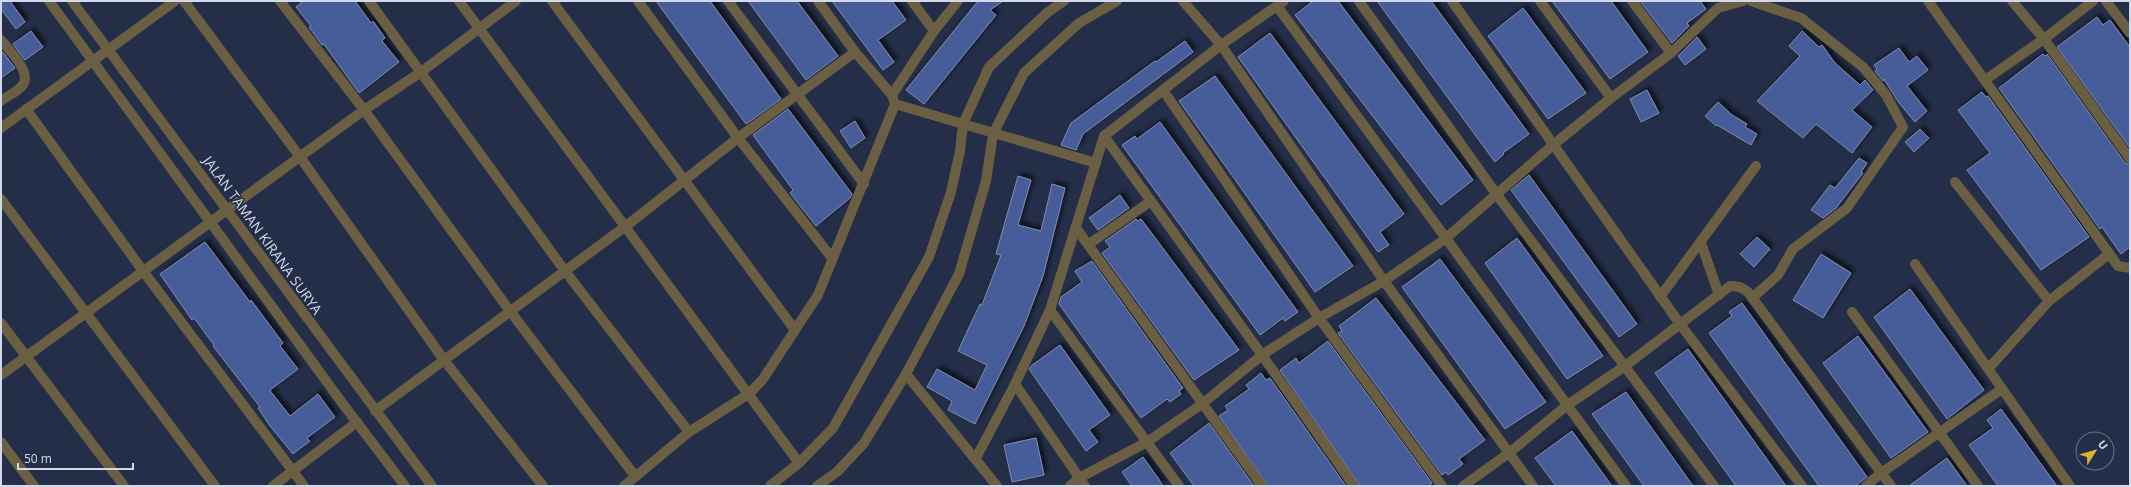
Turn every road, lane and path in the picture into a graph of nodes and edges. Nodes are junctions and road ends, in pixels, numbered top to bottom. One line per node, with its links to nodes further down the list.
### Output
1 (49, 1): 39 (street)
2 (72, 1): 36 (street, JALAN TAMAN KIRANA SURYA)
3 (175, 1): 36 (street)
4 (184, 1): 55 (street)
5 (280, 1): 48 (street)
6 (369, 1): 40 (street)
7 (459, 1): 30 (street)
8 (516, 1): 30 (street)
9 (552, 1): 59 (street)
10 (638, 1): 53 (street)
11 (728, 1): 43 (street)
12 (818, 1): 37 (street)
13 (912, 1): 31 (street)
14 (958, 1): 31 (street)
15 (1064, 1): 49 (street)
16 (1117, 1): 51 (street)
17 (1184, 1): 35 (street)
18 (1359, 1): 62 (street)
19 (1452, 1): 54 (street)
20 (1540, 1): 44 (street)
21 (1632, 1): 38 (street)
22 (1743, 1): 29 (street)
23 (1751, 1): 81 (street)
24 (1928, 1): 41 (street)
25 (2012, 1): 33 (street)
26 (2094, 1): 33 (street)
27 (2106, 1): 32 (street)
28 (1281, 4): 35 (street); 69 (street)
29 (1716, 4): 38 (street)
30 (480, 28): 40 (street); 67 (street)
31 (934, 31): 46 (street)
32 (2130, 33)
33 (2044, 39): 41 (street); 56 (street)
34 (1, 40): 45 (street)
35 (1221, 45): 42 (street); 78 (street)
36 (108, 51): 39 (street); 65 (street, JALAN TAMAN KIRANA SURYA)
37 (855, 52): 43 (street); 46 (street)
38 (1671, 53): 44 (street)
39 (93, 62): 47 (street); 66 (street)
40 (421, 72): 48 (street); 77 (street)
41 (1985, 80): 72 (street)
42 (1163, 90): 52 (street); 87 (street)
43 (798, 94): 53 (street); 61 (street)
44 (1611, 98): 54 (street)
45 (1, 100)
46 (894, 100): 49 (street); 61 (street)
47 (26, 109): 50 (street); 76 (street)
48 (364, 110): 55 (street); 84 (street)
49 (963, 124): 51 (street); 111 (street)
50 (1, 128)
51 (993, 134): 57 (street); 96 (street)
52 (1104, 136): 57 (street); 64 (street)
53 (738, 138): 59 (street); 73 (street)
54 (1553, 146): 62 (street); 80 (street)
55 (300, 157): 65 (street); 93 (street)
56 (2130, 159)
57 (1096, 163): 68 (street)
58 (1756, 166): 70 (street)
59 (685, 180): 67 (street); 90 (street)
60 (1955, 182): 82 (street)
61 (864, 184): 73 (street)
62 (1497, 195): 69 (street); 94 (street)
63 (1, 199): 86 (street)
64 (1151, 201): 71 (street); 91 (street)
65 (228, 210): 66 (street); 103 (street, JALAN TAMAN KIRANA SURYA)
66 (210, 223): 76 (street); 104 (street)
67 (626, 226): 77 (street); 100 (street)
68 (1076, 228): 71 (street); 83 (street)
69 (1445, 239): 78 (street); 102 (street)
70 (1701, 243): 79 (street); 80 (street)
71 (1089, 244): 101 (street)
72 (2109, 254): 75 (street); 82 (street)
73 (832, 258): 90 (street)
74 (1915, 264): 95 (street)
75 (2130, 268)
76 (143, 271): 86 (street); 112 (street)
77 (565, 271): 84 (street); 105 (street)
78 (1384, 281): 87 (street); 109 (street)
79 (1719, 296): 81 (street); 89 (street)
80 (1660, 297): 89 (street)
81 (1752, 298): 113 (street)
82 (2048, 301): 95 (street)
83 (1050, 310): 98 (street); 108 (street)
84 (510, 311): 93 (street); 114 (street)
85 (1852, 312): 106 (street)
86 (86, 313): 92 (street); 118 (street)
87 (1319, 318): 91 (street); 132 (street)
88 (1, 322): 92 (street)
89 (1680, 324): 94 (street); 137 (street)
90 (795, 330): 100 (street)
91 (1262, 355): 101 (street); 131 (street)
92 (27, 357): 97 (street); 117 (street)
93 (444, 360): 103 (street); 123 (street)
94 (1625, 366): 102 (street); 136 (street)
95 (1989, 368): 99 (street)
96 (906, 374): 110 (street); 126 (street)
97 (1, 375)
98 (1015, 384): 110 (street); 115 (street)
99 (2002, 389): 106 (street); 141 (street)
100 (750, 393): 105 (street); 111 (street)
101 (1202, 404): 108 (street); 130 (street)
102 (1566, 406): 109 (street); 135 (street)
103 (375, 411): 122 (street, JALAN TAMAN KIRANA SURYA)
104 (357, 422): 112 (street); 121 (street)
105 (690, 432): 114 (street)
106 (1939, 434): 113 (street); 140 (street)
107 (1, 442): 116 (street)
108 (1147, 442): 115 (street); 129 (street)
109 (1509, 453): 133 (street); 134 (street)
110 (976, 458): 127 (street)
111 (799, 463): 125 (street)
112 (293, 471): 119 (street); 120 (street)
113 (1881, 473): 138 (street); 139 (street)
114 (635, 476): 124 (street)
115 (1082, 482): 128 (street)
116 (34, 486)
117 (124, 486)
118 (215, 486)
119 (274, 486)
120 (304, 486)
121 (406, 486)
122 (432, 486)
123 (543, 486)
124 (624, 486)
125 (770, 486)
126 (817, 486)
127 (997, 486)
128 (1070, 486)
129 (1178, 486)
130 (1262, 486)
131 (1354, 486)
132 (1442, 486)
133 (1463, 486)
134 (1533, 486)
135 (1626, 486)
136 (1714, 486)
137 (1802, 486)
138 (1866, 486)
139 (1891, 486)
140 (1978, 486)
141 (2070, 486)

